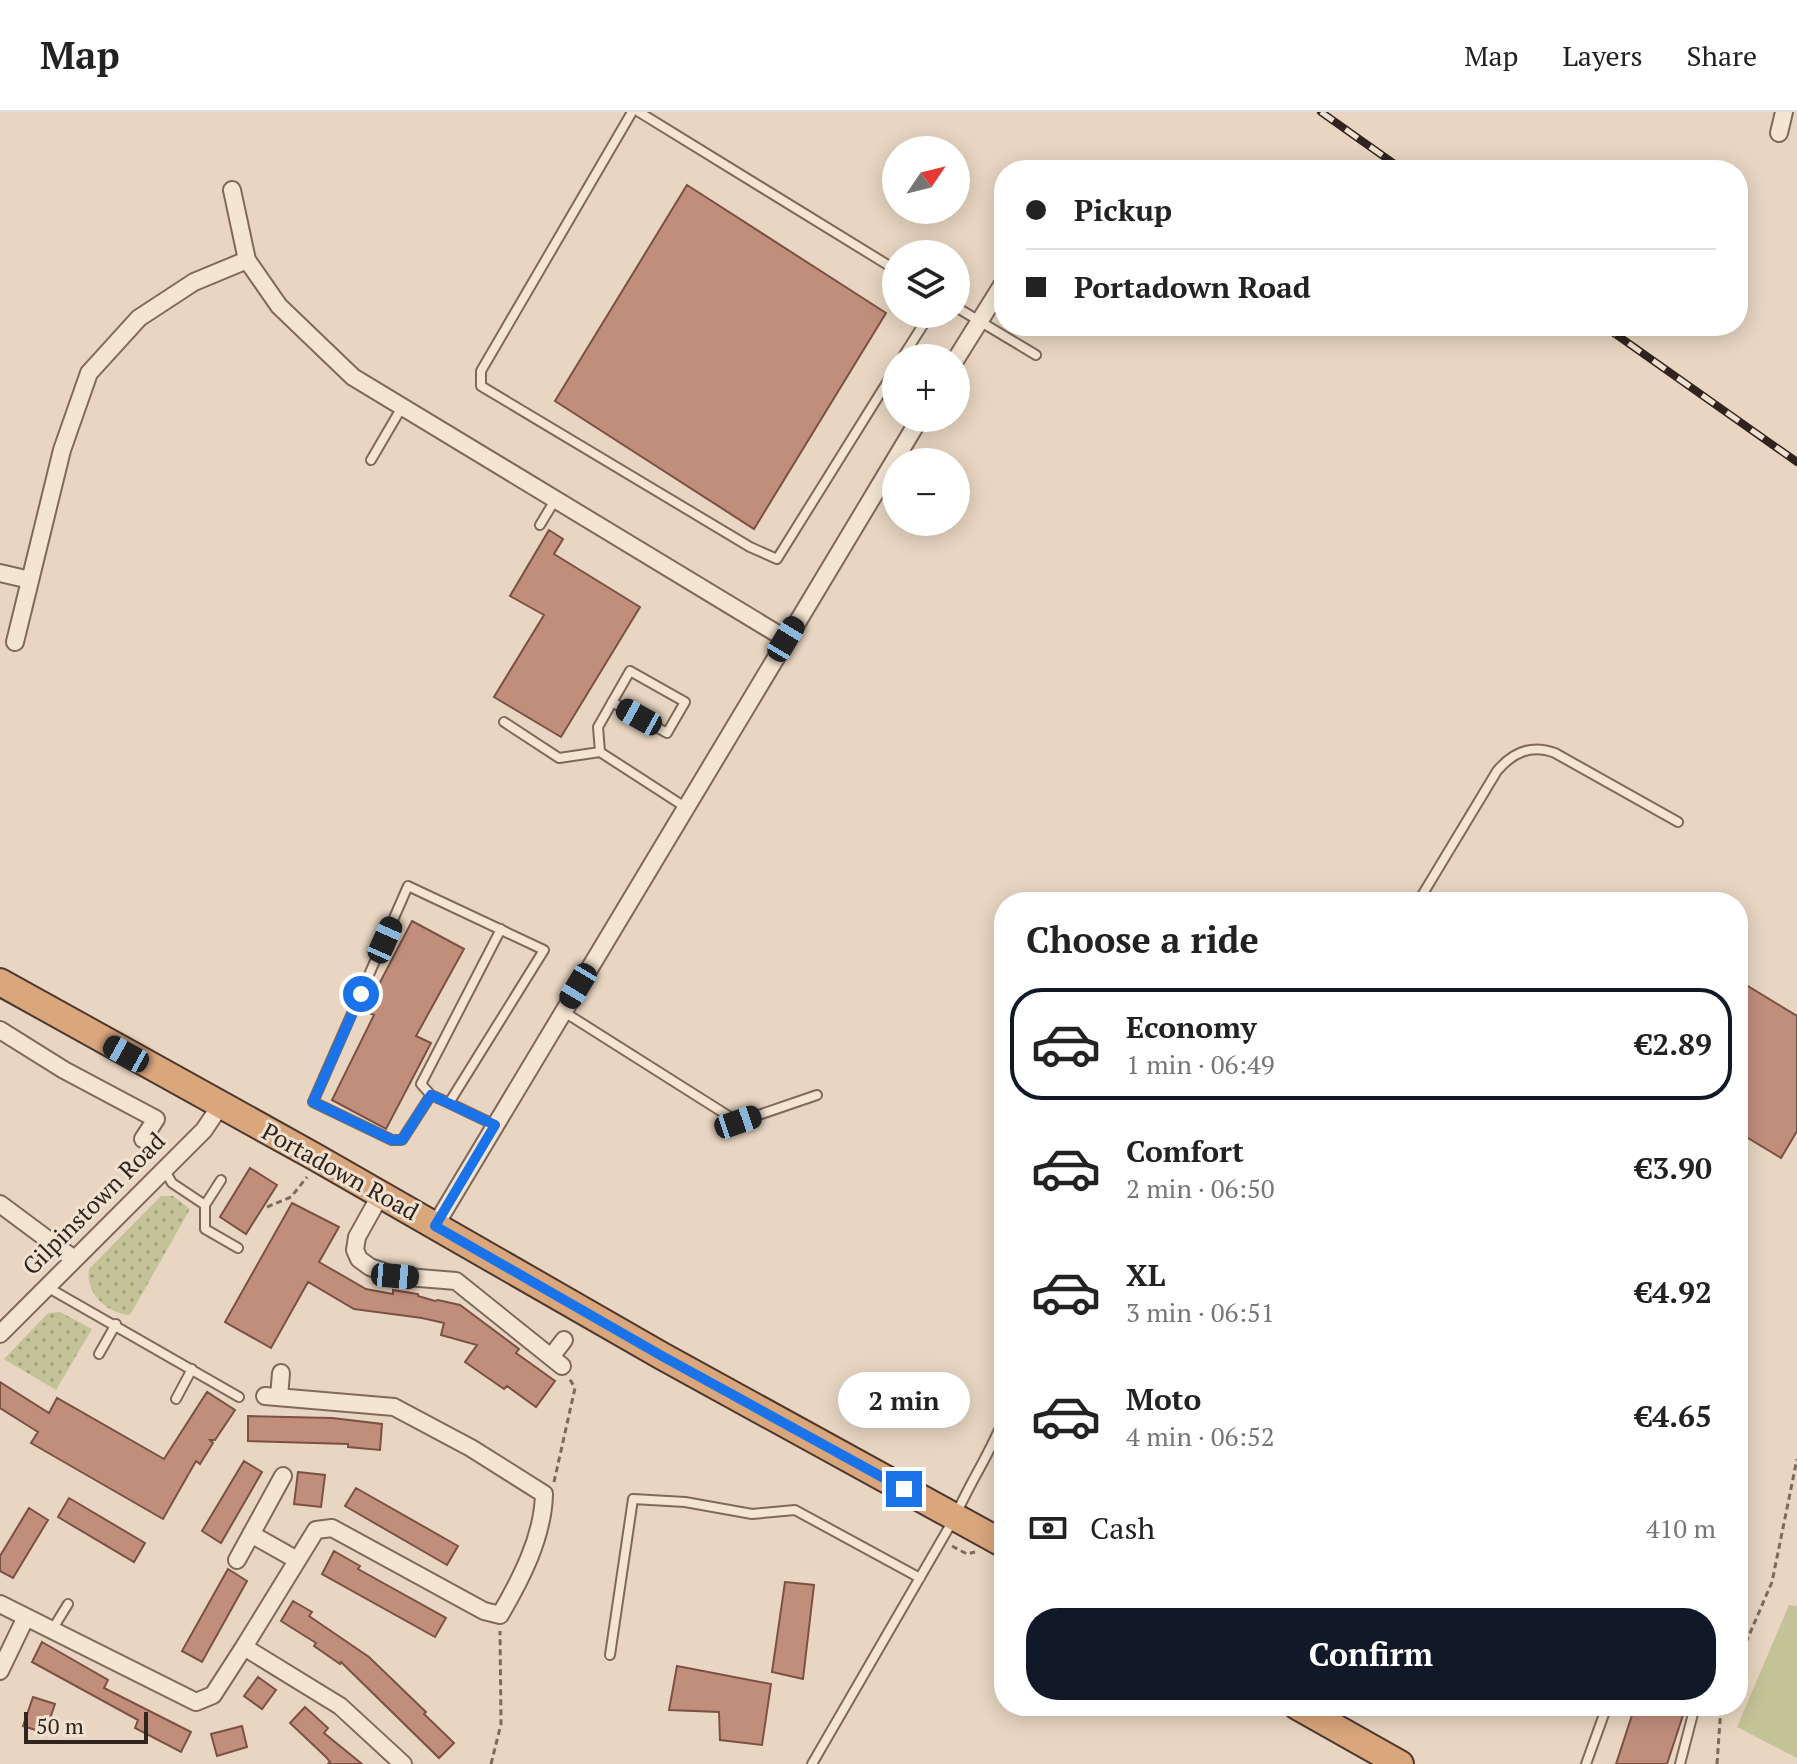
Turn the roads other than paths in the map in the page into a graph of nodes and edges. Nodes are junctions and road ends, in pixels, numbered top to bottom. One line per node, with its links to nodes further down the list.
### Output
1 (632, 112): 15 (lane)
2 (639, 112): 7 (lane)
3 (1784, 112): 4 (street)
4 (1779, 133)
5 (232, 190): 6 (street)
6 (247, 260): 16 (street); 22 (street)
7 (882, 261)
8 (994, 298): 10 (street)
9 (970, 316): 10 (lane)
10 (979, 321): 11 (lane); 13 (street)
11 (994, 330)
12 (1004, 336): 14 (lane)
13 (965, 344)
14 (1036, 355)
15 (882, 390)
16 (402, 407): 18 (lane); 19 (street)
17 (912, 432): 23 (street)
18 (371, 460)
19 (555, 500): 20 (lane); 23 (street)
20 (540, 525)
21 (0, 573): 22 (street)
22 (30, 580): 24 (street)
23 (786, 639): 28 (street)
24 (15, 642)
25 (612, 702): 25 (lane); 27 (lane)
26 (504, 722): 27 (lane)
27 (600, 752): 28 (lane)
28 (685, 807): 33 (street)
29 (1678, 822): 30 (lane)
30 (1424, 892)
31 (501, 929): 35 (lane); 35 (lane); 37 (lane)
32 (0, 982): 38 (highway, Portadown Road)
33 (563, 1011): 36 (lane); 39 (street)
34 (0, 1030): 40 (street)
35 (431, 1095): 37 (lane)
36 (817, 1095)
37 (449, 1103): 39 (lane)
38 (220, 1106): 41 (street, Gilpinstown Road); 43 (highway, Portadown Road)
39 (495, 1125): 46 (street)
40 (143, 1139)
41 (164, 1169): 45 (lane); 48 (street, Gilpinstown Road)
42 (221, 1180): 45 (lane)
43 (381, 1194): 46 (highway, Portadown Road); 52 (street)
44 (0, 1204): 48 (street)
45 (205, 1205): 47 (lane)
46 (435, 1226): 60 (highway, Portadown Road)
47 (238, 1248)
48 (74, 1259): 49 (street, Gilpinstown Road)
49 (46, 1287): 50 (lane); 51 (street, Gilpinstown Road)
50 (116, 1324): 53 (lane); 54 (lane)
51 (0, 1334)
52 (564, 1340)
53 (99, 1354)
54 (192, 1369): 56 (lane); 57 (lane)
55 (281, 1373): 64 (street)
56 (239, 1397)
57 (176, 1399)
58 (994, 1444): 60 (lane)
59 (283, 1476): 61 (street)
60 (955, 1517): 62 (highway, Portadown Road); 65 (lane)
61 (251, 1534): 63 (street); 64 (street)
62 (994, 1538)
63 (237, 1560)
64 (297, 1560): 70 (street)
65 (920, 1578): 71 (lane); 77 (lane)
66 (0, 1604): 68 (street)
67 (68, 1604): 69 (lane)
68 (26, 1617): 69 (street); 72 (street)
69 (52, 1631): 70 (street)
70 (244, 1647): 76 (street)
71 (610, 1655)
72 (0, 1671)
73 (1315, 1716): 78 (highway)
74 (1603, 1716): 79 (lane)
75 (1692, 1716): 80 (lane)
76 (403, 1764)
77 (812, 1764)
78 (1400, 1764)
79 (1586, 1764)
80 (1680, 1764)

